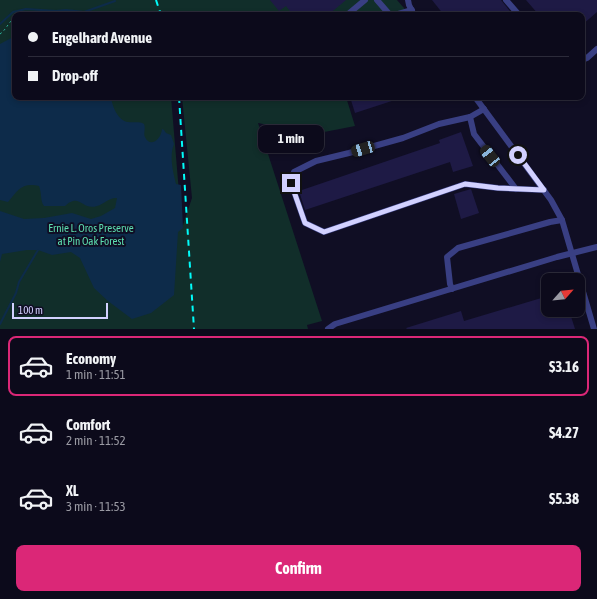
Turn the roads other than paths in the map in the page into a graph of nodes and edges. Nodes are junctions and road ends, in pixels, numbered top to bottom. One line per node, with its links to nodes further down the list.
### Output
1 (365, 0): 5 (street)
2 (377, 0): 6 (street)
3 (408, 0): 7 (street)
4 (506, 0): 8 (street)
5 (351, 12)
6 (387, 12)
7 (413, 12)
8 (516, 12)
9 (597, 49): 10 (street)
10 (585, 59)
11 (477, 100): 12 (street)
12 (484, 109): 13 (street); 15 (street)
13 (470, 118): 14 (street); 14 (street)
14 (516, 189): 15 (street)
15 (544, 190): 16 (street)
16 (562, 220): 18 (street); 19 (street)
17 (597, 247): 18 (street)
18 (572, 252): 19 (street); 21 (street)
19 (452, 289): 20 (street)
20 (328, 329)
21 (594, 329)

